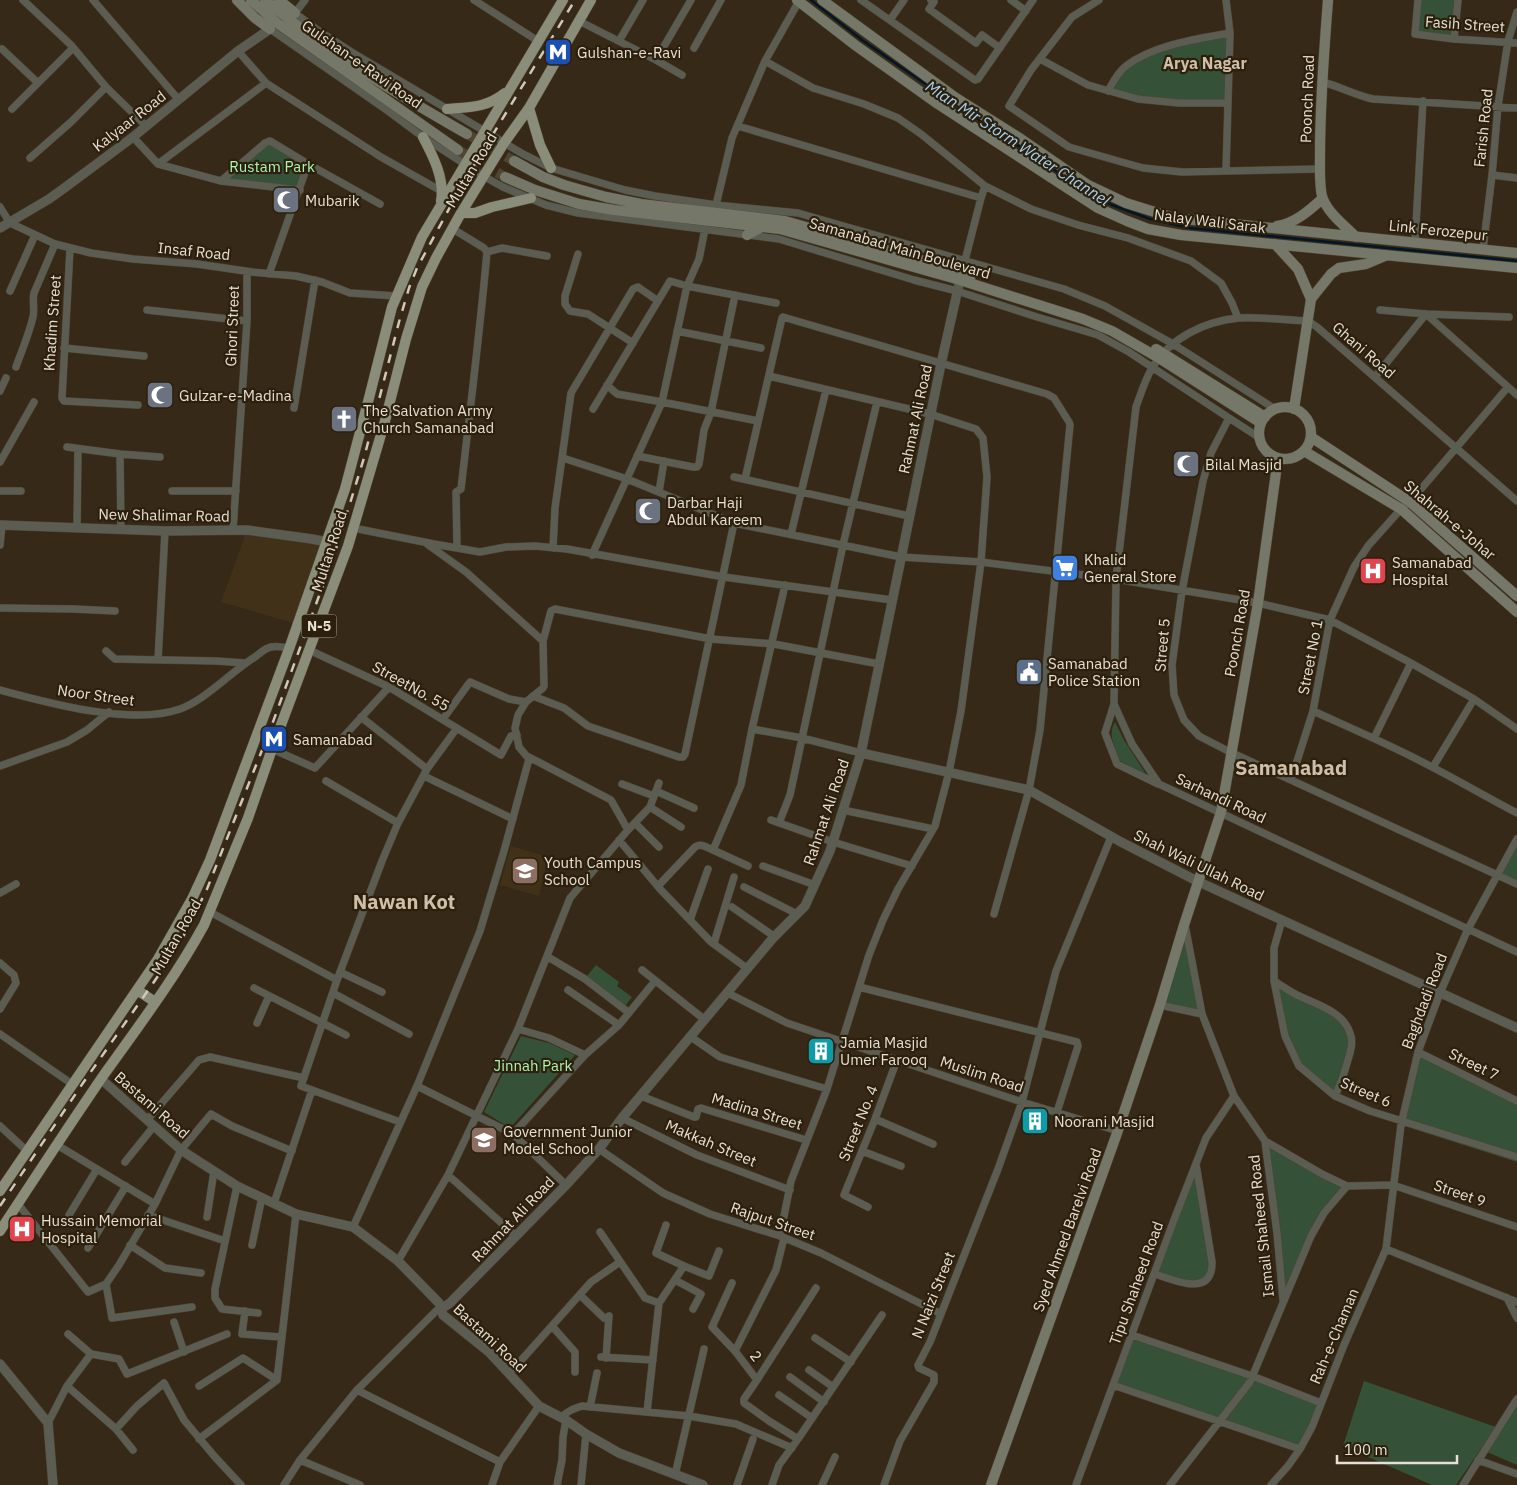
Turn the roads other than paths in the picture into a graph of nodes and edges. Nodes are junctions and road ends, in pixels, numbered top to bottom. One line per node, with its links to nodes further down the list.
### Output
1 (23, 0): 38 (street)
2 (93, 0): 54 (street)
3 (237, 0): 31 (main road)
4 (251, 0): 70 (main road, Gulshan-e-Ravi Road)
5 (265, 0): 66 (main road, Gulshan-e-Ravi Road)
6 (279, 0): 28 (main road)
7 (305, 0): 28 (street)
8 (474, 0): 34 (street)
9 (563, 0): 34 (main road, Multan Road / N-5)
10 (591, 0): 30 (main road, Multan Road / N-5)
11 (643, 0): 35 (street)
12 (691, 0): 44 (street)
13 (721, 0): 39 (street)
14 (822, 0): 52 (main road, Nalay Wali Sarak)
15 (861, 0): 29 (street)
16 (904, 0): 29 (street)
17 (932, 0): 40 (street)
18 (1011, 0): 26 (street)
19 (1034, 0): 26 (street)
20 (1099, 0): 43 (street)
21 (1226, 0): 32 (street)
22 (1328, 0): 47 (main road, Poonch Road)
23 (1418, 0): 33 (street, Fasih Street)
24 (1458, 0): 33 (street)
25 (798, 1): 45 (street); 56 (main road, Nalay Wali Sarak)
26 (1026, 10): 40 (street)
27 (1517, 12): 36 (street, Farish Road)
28 (295, 13): 62 (street)
29 (890, 20): 40 (street)
30 (579, 21): 35 (street); 59 (main road, Multan Road / N-5)
31 (270, 29): 42 (street, Kalyaar Road); 68 (street)
32 (1230, 33): 53 (street); 57 (street)
33 (1454, 39): 36 (street, Fasih Street)
34 (538, 41): 51 (main road, Multan Road / N-5)
35 (619, 41): 44 (street)
36 (1508, 41): 37 (street, Fasih Street); 58 (street, Farish Road)
37 (1517, 43)
38 (73, 48): 48 (street); 50 (street)
39 (694, 48)
40 (1000, 48)
41 (2, 49): 48 (street)
42 (238, 51): 49 (street); 54 (street, Kalyaar Road)
43 (1040, 59): 53 (street); 78 (street)
44 (656, 60): 46 (street)
45 (765, 61): 64 (street); 84 (street)
46 (682, 75)
47 (1322, 82): 55 (street); 77 (main road, Poonch Road)
48 (38, 83): 61 (street)
49 (266, 83): 73 (street); 86 (street)
50 (106, 87): 63 (street); 71 (street)
51 (510, 89): 62 (main road); 65 (main road, Multan Road / N-5)
52 (944, 89): 56 (main road); 98 (main road, Nalay Wali Sarak)
53 (1108, 91): 57 (street)
54 (179, 100): 63 (street, Kalyaar Road)
55 (1423, 101): 58 (street); 105 (street)
56 (935, 102): 107 (main road, Nalay Wali Sarak)
57 (1228, 103): 78 (street)
58 (1498, 106): 60 (street); 79 (street, Farish Road)
59 (529, 108): 69 (main road, Multan Road / N-5); 76 (main road)
60 (1517, 108)
61 (12, 109)
62 (447, 109): 65 (street)
63 (146, 126): 67 (street, Kalyaar Road)
64 (738, 126): 88 (street); 92 (street)
65 (485, 131): 69 (street); 75 (main road, Multan Road / N-5)
66 (467, 134)
67 (133, 136): 73 (street); 96 (street, Kalyaar Road)
68 (423, 137): 75 (street); 86 (main road)
69 (504, 143): 76 (street); 80 (main road, Multan Road / N-5)
70 (458, 150)
71 (30, 158)
72 (514, 161): 97 (main road, Samanabad Main Boulevard)
73 (158, 164): 83 (street)
74 (308, 164): 83 (street); 85 (street); 90 (street)
75 (465, 165): 80 (street); 91 (main road, Multan Road / N-5)
76 (551, 168): 92 (street)
77 (1320, 169): 78 (street); 89 (main road, Poonch Road)
78 (1226, 171)
79 (1492, 175): 82 (street); 109 (street, Farish Road)
80 (484, 176): 87 (street); 95 (main road, Multan Road / N-5)
81 (505, 177): 97 (main road, Samanabad Main Boulevard)
82 (1517, 178)
83 (221, 181): 85 (street)
84 (985, 186): 88 (street); 133 (street)
85 (300, 190): 118 (street)
86 (443, 192): 91 (main road)
87 (531, 198): 95 (main road); 101 (street)
88 (981, 198): 115 (street)
89 (1322, 199): 98 (main road); 104 (main road)
90 (380, 204)
91 (440, 205): 125 (main road, Multan Road / N-5)
92 (716, 205): 94 (street)
93 (0, 207): 96 (street)
94 (755, 208): 97 (main road); 115 (street)
95 (461, 214): 100 (main road, Multan Road / N-5)
96 (10, 223): 99 (street, Kalyaar Road); 102 (street, Insaf Road)
97 (765, 223): 103 (main road); 119 (main road, Samanabad Main Boulevard)
98 (1265, 226): 104 (main road, Nalay Wali Sarak)
99 (0, 228)
100 (453, 229): 110 (street); 199 (main road, Multan Road / N-5)
101 (705, 229): 103 (street); 121 (street)
102 (35, 235): 106 (street, Insaf Road); 122 (street)
103 (747, 235): 123 (street)
104 (1356, 237): 105 (main road, Link Ferozepur)
105 (1415, 242): 109 (main road, Link Ferozepur)
106 (55, 244): 108 (street, Insaf Road); 146 (street)
107 (1274, 244): 113 (main road, Nalay Wali Sarak); 126 (main road)
108 (70, 249): 117 (street, Insaf Road); 141 (street, Khadim Street)
109 (1483, 249): 111 (main road, Link Ferozepur)
110 (486, 252): 114 (street); 208 (street)
111 (1517, 253)
112 (578, 254): 136 (street)
113 (1389, 255): 116 (main road, Link Ferozepur); 126 (main road)
114 (547, 256)
115 (965, 261): 119 (street); 140 (street)
116 (1517, 268)
117 (247, 272): 118 (street, Insaf Road); 134 (street, Ghori Street)
118 (269, 274): 120 (street, Insaf Road)
119 (961, 277): 123 (street, Rahmat Ali Road); 144 (main road, Samanabad Main Boulevard)
120 (315, 280): 125 (street, Insaf Road); 160 (street)
121 (687, 286): 124 (street); 127 (street); 137 (street)
122 (10, 290)
123 (958, 291): 145 (street, Rahmat Ali Road); 147 (street)
124 (735, 295): 128 (street); 138 (street)
125 (396, 296): 204 (main road, Multan Road / N-5)
126 (1311, 299): 135 (main road)
127 (658, 301): 136 (street); 139 (street)
128 (776, 303)
129 (147, 310): 134 (street)
130 (1380, 310): 131 (street)
131 (1426, 314): 132 (street); 149 (street); 152 (street)
132 (1509, 317)
133 (1238, 318): 135 (street); 140 (street)
134 (247, 321): 187 (street, Ghori Street)
135 (1308, 321): 149 (street, Ghani Road); 162 (main road)
136 (609, 328): 139 (street); 178 (street)
137 (677, 331): 138 (street); 157 (street)
138 (726, 341): 142 (street); 164 (street)
139 (633, 343): 151 (street)
140 (1173, 344): 144 (street); 161 (street)
141 (64, 348): 143 (street); 159 (street, Khadim Street)
142 (761, 348)
143 (144, 356)
144 (1161, 356): 147 (street, Sarhandi Road); 167 (main road, Samanabad Main Boulevard)
145 (941, 364): 148 (street); 165 (street, Rahmat Ali Road); 213 (street)
146 (16, 366)
147 (1152, 367): 166 (street); 215 (street, Sarhandi Road)
148 (769, 376): 153 (street, 2); 168 (street)
149 (1374, 377): 172 (street, Ghani Road)
150 (6, 378): 154 (street)
151 (608, 385): 157 (street); 163 (street)
152 (1508, 387): 155 (street); 172 (street, Street No 1)
153 (826, 390): 158 (street, 2); 190 (street)
154 (0, 391)
155 (1517, 395)
156 (34, 402): 181 (street)
157 (662, 402): 164 (street); 176 (street)
158 (878, 402): 165 (street, 2); 193 (street)
159 (138, 405)
160 (294, 408)
161 (1276, 409): 162 (main road); 167 (main road)
162 (1294, 409): 169 (main road)
163 (593, 410)
164 (711, 412): 168 (street); 180 (street)
165 (930, 414): 195 (street, Rahmat Ali Road); 212 (street, 2)
166 (1229, 418): 170 (street); 217 (street, Street 5)
167 (1263, 420): 170 (main road)
168 (758, 421): 184 (street)
169 (1311, 437): 174 (main road); 192 (main road, Shahrah-e-Johar)
170 (1260, 438): 179 (main road)
171 (67, 447): 173 (street)
172 (1455, 448): 191 (street, Ghani Road); 192 (street, Street No 1)
173 (78, 449): 175 (street); 198 (street)
174 (1304, 451): 179 (main road); 194 (main road, Shahrah-e-Johar)
175 (120, 454): 177 (street); 200 (street)
176 (638, 456): 180 (street); 183 (street)
177 (160, 457)
178 (563, 458): 183 (street); 209 (street)
179 (1278, 458): 221 (main road, Poonch Road)
180 (664, 461): 189 (street)
181 (0, 462)
182 (734, 477): 184 (street)
183 (627, 479): 189 (street); 210 (street)
184 (745, 479): 190 (street)
185 (0, 491): 188 (street)
186 (172, 491): 187 (street)
187 (236, 491): 201 (street, Ghori Street)
188 (21, 492)
189 (659, 492): 196 (street)
190 (801, 492): 193 (street); 203 (street)
191 (1517, 501)
192 (1410, 502): 194 (street, Street No 1); 219 (main road, Shahrah-e-Johar)
193 (853, 504): 195 (street); 207 (street)
194 (1401, 509): 224 (main road, Shahrah-e-Johar); 225 (street, Street No 1)
195 (909, 516): 211 (street, Rahmat Ali Road)
196 (734, 523): 203 (street); 214 (street)
197 (1, 525): 198 (street, New Shalimar Road); 206 (street)
198 (77, 527): 200 (street, New Shalimar Road)
199 (353, 528): 205 (street); 230 (main road, Multan Road / N-5)
200 (121, 529): 202 (street, New Shalimar Road)
201 (233, 530): 202 (street, New Shalimar Road); 204 (street, New Shalimar Road)
202 (165, 531): 233 (street)
203 (791, 534): 207 (street)
204 (327, 542): 229 (main road, Multan Road / N-5)
205 (424, 542): 208 (street); 227 (street)
206 (0, 544)
207 (843, 545): 211 (street); 218 (street)
208 (457, 548): 209 (street)
209 (553, 548): 210 (street)
210 (592, 555): 214 (street)
211 (901, 557): 212 (street); 220 (street, Rahmat Ali Road)
212 (981, 562): 213 (street); 259 (street, 2)
213 (1057, 572): 215 (street); 266 (street)
214 (724, 577): 216 (street); 226 (street)
215 (1116, 579): 217 (street); 242 (street, Sarhandi Road)
216 (785, 585): 218 (street); 228 (street)
217 (1182, 591): 221 (street); 255 (street, Street 5)
218 (833, 592): 220 (street); 232 (street)
219 (1517, 596)
220 (892, 600): 236 (street, Rahmat Ali Road)
221 (1258, 603): 225 (street); 255 (main road, Poonch Road)
222 (0, 608): 223 (street)
223 (115, 612)
224 (1517, 612)
225 (1330, 620): 235 (street); 243 (street, Street No 1)
226 (711, 639): 227 (street); 228 (street); 239 (street)
227 (543, 642): 239 (street)
228 (771, 643): 232 (street); 248 (street)
229 (289, 649): 234 (street, Noor Street); 321 (main road, Multan Road / N-5)
230 (309, 650): 237 (street, StreetNo. 55); 253 (main road, Multan Road / N-5)
231 (106, 651): 233 (street)
232 (820, 652): 236 (street); 251 (street)
233 (158, 660): 234 (street)
234 (245, 663): 244 (street, Noor Street)
235 (1411, 663): 240 (street); 252 (street)
236 (879, 664): 254 (street, Rahmat Ali Road)
237 (389, 686): 245 (street); 246 (street, StreetNo. 55)
238 (0, 690): 244 (street, Noor Street)
239 (533, 696): 241 (street)
240 (1474, 699): 249 (street); 258 (street)
241 (526, 702): 246 (street); 250 (street)
242 (1114, 704): 265 (street, Sarhandi Road); 265 (street)
243 (1313, 711): 252 (street); 261 (street, Street No 1)
244 (109, 712): 257 (street)
245 (361, 717): 253 (street); 260 (street)
246 (443, 719): 247 (street, StreetNo. 55)
247 (457, 728): 250 (street, StreetNo. 55); 260 (street)
248 (752, 729): 251 (street); 286 (street)
249 (1517, 729)
250 (517, 735): 256 (street)
251 (802, 738): 254 (street); 276 (street)
252 (1374, 738): 258 (street)
253 (272, 749): 301 (main road, Multan Road / N-5)
254 (861, 752): 259 (street, Shah Wali Ullah Road); 270 (street, Rahmat Ali Road)
255 (1230, 752): 261 (street, Street 5); 271 (main road, Poonch Road)
256 (526, 756): 273 (street); 280 (street)
257 (0, 766)
258 (1433, 767): 272 (street)
259 (950, 772): 266 (street, Shah Wali Ullah Road); 279 (street, 2)
260 (426, 773): 273 (street); 277 (street)
261 (1291, 780): 291 (street, Street 5)
262 (326, 781): 277 (street)
263 (659, 783): 267 (street)
264 (622, 784): 267 (street)
265 (1159, 784): 271 (street, Sarhandi Road)
266 (1029, 790): 281 (street, Shah Wali Ullah Road); 303 (street)
267 (655, 794): 268 (street); 269 (street)
268 (650, 807): 275 (street); 278 (street)
269 (694, 808)
270 (843, 810): 279 (street); 284 (street, Rahmat Ali Road)
271 (1221, 812): 293 (main road, Syed Ahmed Barelvi Road); 307 (street, Sarhandi Road)
272 (1517, 813)
273 (513, 819): 351 (street)
274 (770, 820): 276 (street)
275 (635, 823): 280 (street); 285 (street)
276 (779, 823): 284 (street)
277 (398, 824): 315 (street)
278 (681, 827)
279 (934, 829): 289 (street, 2)
280 (628, 830): 283 (street)
281 (1112, 837): 293 (street, Shah Wali Ullah Road); 341 (street, N Naizi Street)
282 (1517, 839): 291 (street, Baghdadi Road)
283 (619, 840): 297 (street); 311 (street)
284 (833, 842): 289 (street); 296 (street, Rahmat Ali Road)
285 (659, 847)
286 (713, 850): 287 (street); 297 (street)
287 (748, 866)
288 (763, 866): 296 (street)
289 (912, 866): 319 (street, 2)
290 (708, 869): 304 (street)
291 (1497, 875): 295 (street, Street 5); 307 (street, Baghdadi Road)
292 (734, 877): 309 (street)
293 (1199, 882): 305 (street, Shah Wali Ullah Road); 306 (main road, Syed Ahmed Barelvi Road)
294 (16, 884): 299 (street)
295 (1517, 884)
296 (815, 885): 302 (street, Rahmat Ali Road)
297 (658, 886): 304 (street)
298 (744, 887): 302 (street)
299 (0, 893)
300 (732, 907): 308 (street)
301 (210, 912): 316 (street); 328 (main road, Multan Road / N-5)
302 (797, 914): 308 (street, Rahmat Ali Road)
303 (994, 914)
304 (690, 920): 309 (street)
305 (1282, 920): 318 (street, Street 6); 326 (street, Shah Wali Ullah Road)
306 (1184, 925): 329 (main road, Syed Ahmed Barelvi Road); 332 (street)
307 (1468, 929): 310 (street, Sarhandi Road); 326 (street, Baghdadi Road)
308 (775, 937): 313 (street, Rahmat Ali Road)
309 (714, 943): 313 (street)
310 (1517, 952)
311 (548, 957): 331 (street); 337 (street)
312 (0, 963): 330 (street)
313 (748, 969): 325 (street, Rahmat Ali Road)
314 (642, 970): 317 (street)
315 (340, 972): 316 (street); 323 (street)
316 (337, 980): 324 (street)
317 (655, 981): 331 (street); 333 (street)
318 (1274, 981): 356 (street, Street 6); 356 (street)
319 (859, 987): 341 (street); 344 (street, 2)
320 (254, 988): 327 (street)
321 (138, 990): 328 (main road); 350 (main road, Multan Road / N-5)
322 (568, 990): 336 (street)
323 (382, 992)
324 (333, 993): 335 (street); 340 (street)
325 (728, 993): 333 (street, Rahmat Ali Road); 344 (street, Muslim Road)
326 (1440, 993): 338 (street, Shah Wali Ullah Road); 345 (street, Baghdadi Road)
327 (269, 996): 334 (street); 335 (street)
328 (155, 1002): 349 (main road, Multan Road / N-5)
329 (1160, 1005): 332 (street); 367 (main road, Syed Ahmed Barelvi Road)
330 (0, 1009)
331 (628, 1012): 336 (street)
332 (1202, 1014): 355 (street)
333 (705, 1020): 343 (street, Rahmat Ali Road)
334 (257, 1023)
335 (322, 1024): 342 (street); 348 (street)
336 (619, 1025): 346 (street)
337 (518, 1028): 346 (street); 360 (street)
338 (1517, 1028)
339 (0, 1034): 350 (street)
340 (409, 1034)
341 (1040, 1034): 358 (street, N Naizi Street); 359 (street)
342 (346, 1036)
343 (691, 1037): 352 (street); 354 (street, Rahmat Ali Road)
344 (842, 1041): 347 (street, Muslim Road); 352 (street, 2)
345 (1418, 1052): 357 (street, Street 7); 363 (street, Baghdadi Road)
346 (585, 1055): 368 (street)
347 (897, 1060): 358 (street, Muslim Road); 362 (street, Street No. 4)
348 (304, 1078): 353 (street); 365 (street)
349 (101, 1079): 365 (street, Bastami Road); 372 (main road, Multan Road / N-5)
350 (72, 1084): 375 (main road, Multan Road / N-5)
351 (417, 1086): 360 (street); 364 (street)
352 (827, 1089): 369 (street, 2)
353 (312, 1090): 364 (street); 376 (street)
354 (641, 1096): 361 (street, Rahmat Ali Road); 369 (street, Madina Street)
355 (1234, 1096): 370 (street); 380 (street, Tipu Shaheed Road)
356 (1335, 1096): 363 (street, Street 6)
357 (1517, 1101)
358 (1022, 1102): 359 (street, Muslim Road); 433 (street, N Naizi Street)
359 (1057, 1112): 367 (street, Muslim Road)
360 (477, 1116): 368 (street); 384 (street)
361 (622, 1118): 373 (street, Rahmat Ali Road); 390 (street, Makkah Street)
362 (876, 1119): 371 (street); 377 (street, Street No. 4)
363 (1401, 1120): 378 (street, Street 6); 386 (street, Baghdadi Road)
364 (400, 1122): 402 (street)
365 (151, 1123): 374 (street, Bastami Road); 379 (street)
366 (0, 1126): 375 (street)
367 (1118, 1131): 501 (main road, Syed Ahmed Barelvi Road)
368 (513, 1134): 385 (street)
369 (806, 1140): 390 (street, 2)
370 (1265, 1141): 389 (street); 427 (street, Ismail Shaheed Road)
371 (933, 1144)
372 (58, 1145): 382 (street); 394 (main road, Multan Road / N-5)
373 (599, 1149): 385 (street, Rahmat Ali Road); 407 (street, Rajput Street)
374 (181, 1150): 376 (street); 383 (street, Bastami Road); 395 (street)
375 (27, 1151): 391 (main road, Multan Road / N-5)
376 (292, 1151): 393 (street)
377 (862, 1151): 381 (street); 396 (street, Street No. 4)
378 (1517, 1157)
379 (125, 1162)
380 (1196, 1163): 418 (street, Tipu Shaheed Road); 418 (street)
381 (901, 1166)
382 (97, 1169): 387 (street); 398 (street)
383 (214, 1171): 388 (street, Bastami Road); 400 (street)
384 (448, 1176): 406 (street); 414 (street)
385 (566, 1185): 406 (street, Rahmat Ali Road)
386 (1393, 1185): 389 (street, Street 9); 403 (street, Street 9); 412 (street, Rah-e-Chaman)
387 (126, 1186): 395 (street); 411 (street)
388 (237, 1186): 392 (street, Bastami Road); 408 (street)
389 (1347, 1186): 427 (street)
390 (790, 1190): 407 (street, 2)
391 (0, 1191)
392 (262, 1197): 393 (street, Bastami Road); 410 (street)
393 (274, 1203): 397 (street, Bastami Road)
394 (18, 1204): 404 (main road, Multan Road / N-5); 421 (street)
395 (155, 1204): 399 (street)
396 (868, 1207)
397 (296, 1214): 402 (street, Bastami Road); 441 (street)
398 (69, 1215)
399 (148, 1215): 408 (street); 409 (street)
400 (207, 1217)
401 (666, 1225): 416 (street)
402 (353, 1227): 414 (street, Bastami Road)
403 (1517, 1227)
404 (0, 1231)
405 (600, 1232): 415 (street)
406 (516, 1236): 429 (street, Rahmat Ali Road)
407 (782, 1237): 433 (street, Rajput Street); 444 (street, 2)
408 (225, 1241): 431 (street)
409 (130, 1245): 417 (street); 421 (street)
410 (252, 1245)
411 (88, 1248)
412 (1386, 1250): 424 (street); 466 (street, Rah-e-Chaman)
413 (719, 1251): 416 (street)
414 (398, 1261): 429 (street, Bastami Road)
415 (620, 1262): 423 (street); 426 (street)
416 (684, 1266): 419 (street)
417 (201, 1273)
418 (1154, 1274): 440 (street, Tipu Shaheed Road)
419 (675, 1280): 426 (street); 430 (street)
420 (732, 1283): 444 (street)
421 (106, 1284): 428 (street)
422 (816, 1288): 457 (street)
423 (580, 1295): 437 (street); 447 (street)
424 (1507, 1298): 425 (street); 435 (street)
425 (1517, 1302)
426 (659, 1303): 447 (street)
427 (1283, 1303): 454 (street, Ismail Shaheed Road)
428 (192, 1307)
429 (441, 1309): 453 (street, Bastami Road); 462 (street)
430 (693, 1309)
431 (246, 1311): 432 (street); 441 (street)
432 (258, 1313)
433 (942, 1314): 500 (street, N Naizi Street)
434 (882, 1316): 448 (street)
435 (1517, 1318)
436 (174, 1322): 445 (street)
437 (552, 1326): 451 (street); 453 (street)
438 (68, 1334): 446 (street)
439 (228, 1334): 445 (street)
440 (1132, 1335): 454 (street); 458 (street, Tipu Shaheed Road)
441 (281, 1337): 456 (street)
442 (815, 1338): 448 (street)
443 (704, 1349): 470 (street)
444 (735, 1351): 457 (street, 2)
445 (184, 1352): 446 (street)
446 (90, 1354): 459 (street)
447 (653, 1360): 469 (street)
448 (851, 1362): 461 (street)
449 (0, 1364): 474 (street)
450 (809, 1370): 461 (street)
451 (575, 1372)
452 (597, 1373): 468 (street)
453 (509, 1374): 467 (street, Bastami Road)
454 (1252, 1376): 466 (street); 473 (street, Ismail Shaheed Road)
455 (790, 1377): 465 (street)
456 (277, 1380): 460 (street); 477 (street)
457 (757, 1380): 479 (street, 2)
458 (1113, 1385): 473 (street); 502 (street, Tipu Shaheed Road)
459 (67, 1386): 474 (street); 475 (street)
460 (200, 1386)
461 (833, 1388): 465 (street)
462 (357, 1390): 484 (street); 486 (street)
463 (779, 1395): 471 (street)
464 (1517, 1399): 485 (street)
465 (824, 1402): 471 (street)
466 (1321, 1403): 481 (street, Rah-e-Chaman)
467 (539, 1406): 472 (street, Bastami Road); 486 (street)
468 (590, 1407): 469 (street); 472 (street)
469 (647, 1412): 470 (street)
470 (689, 1416): 480 (street); 488 (street)
471 (812, 1418): 479 (street)
472 (564, 1419): 476 (street, Bastami Road); 494 (street)
473 (1221, 1421): 481 (street); 503 (street, Ismail Shaheed Road)
474 (48, 1423): 489 (street)
475 (116, 1429): 477 (street); 482 (street)
476 (586, 1434): 488 (street, Bastami Road); 495 (street)
477 (199, 1439): 490 (street)
478 (753, 1439): 497 (street)
479 (798, 1440): 480 (street)
480 (792, 1448): 498 (street)
481 (1300, 1449): 504 (street, Rah-e-Chaman)
482 (134, 1450)
483 (835, 1457): 499 (street)
484 (300, 1460): 491 (street); 492 (street)
485 (1478, 1460): 487 (street); 505 (street)
486 (500, 1462): 493 (street)
487 (1517, 1474)
488 (675, 1475): 496 (street, Bastami Road)
489 (53, 1485)
490 (241, 1485)
491 (284, 1485)
492 (360, 1485)
493 (492, 1485)
494 (557, 1485)
495 (581, 1485)
496 (703, 1485)
497 (737, 1485)
498 (772, 1485)
499 (822, 1485)
500 (884, 1485)
501 (991, 1485)
502 (1076, 1485)
503 (1170, 1485)
504 (1271, 1485)
505 (1463, 1485)

